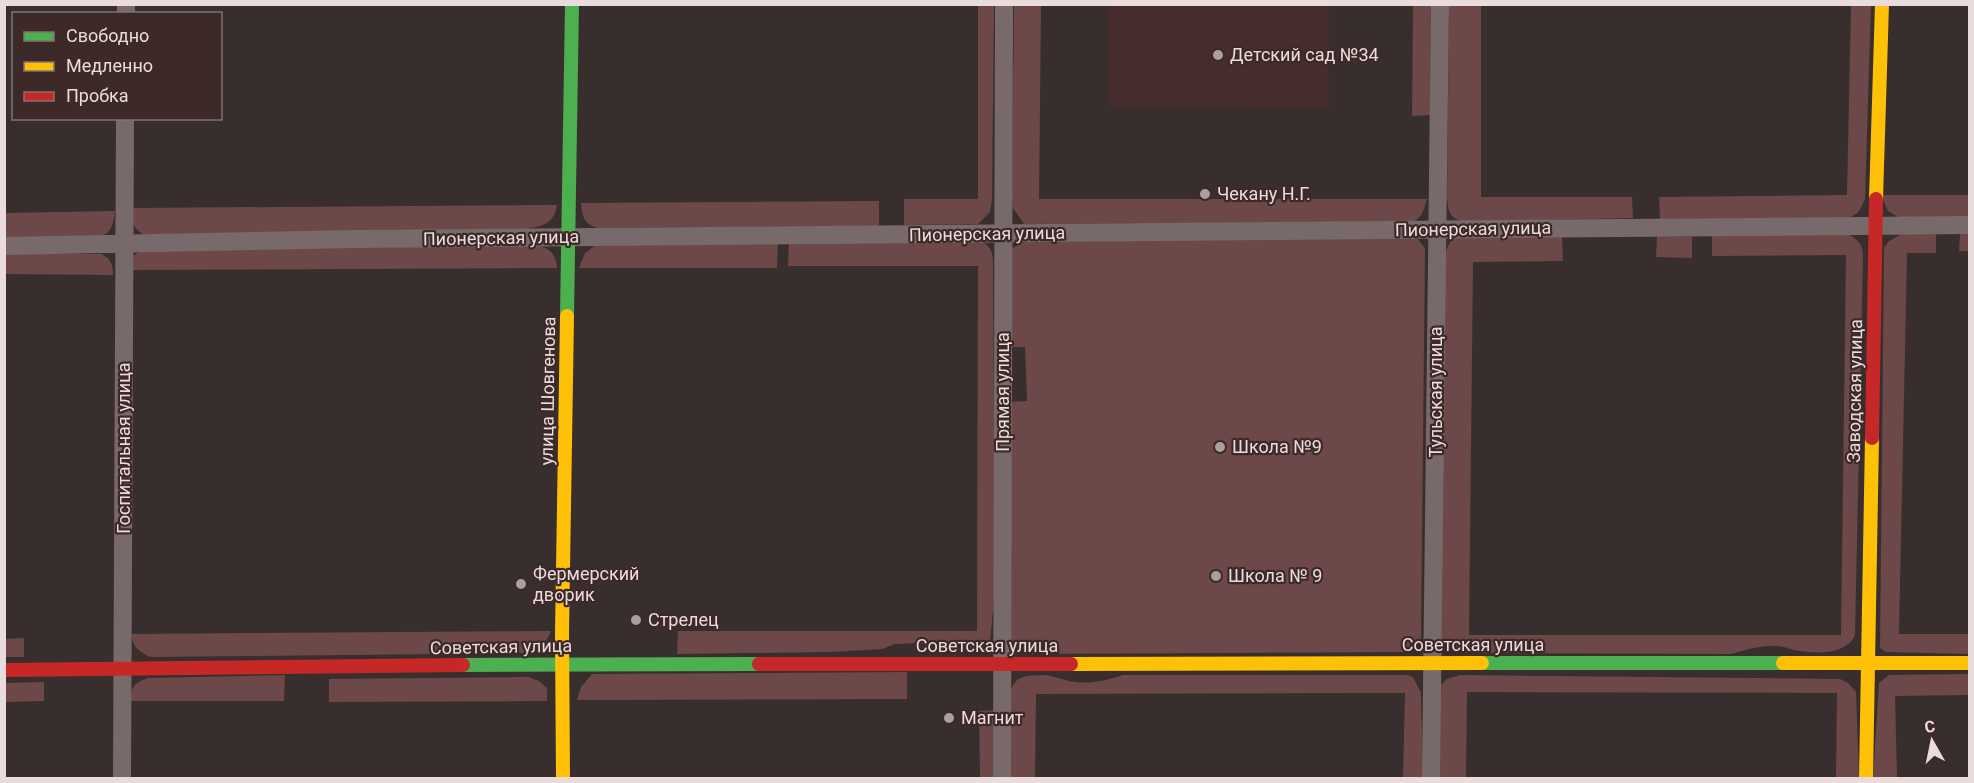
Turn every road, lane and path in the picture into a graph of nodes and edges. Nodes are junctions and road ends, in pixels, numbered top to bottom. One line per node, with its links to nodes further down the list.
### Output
1 (572, 4): 10 (street, улица Шовгенова)
2 (1004, 4): 9 (street, Прямая улица)
3 (1440, 4): 8 (street, Тульская улица)
4 (1882, 4): 7 (street, Заводская улица)
5 (125, 120): 11 (street, Госпитальная улица)
6 (1970, 225): 7 (street, Пионерская улица)
7 (1875, 226): 8 (street, Пионерская улица); 16 (street, Заводская улица)
8 (1437, 228): 9 (street, Пионерская улица); 13 (street, Тульская улица)
9 (1003, 234): 10 (street, Пионерская улица); 17 (street, Прямая улица)
10 (569, 238): 11 (street, Пионерская улица); 15 (street, улица Шовгенова)
11 (123, 244): 12 (street, Пионерская улица); 18 (street, Госпитальная улица)
12 (4, 246)
13 (1433, 663): 16 (street, Советская улица); 17 (street, Советская улица); 23 (street, Тульская улица)
14 (1970, 663): 16 (street, Советская улица)
15 (563, 664): 17 (street, Советская улица); 18 (street, Советская улица); 21 (street, улица Шовгенова)
16 (1868, 664): 24 (street, Заводская улица)
17 (1001, 665): 22 (street, Прямая улица)
18 (122, 668): 19 (street, Советская улица); 20 (street, Госпитальная улица)
19 (4, 670)
20 (122, 778)
21 (563, 778)
22 (1002, 778)
23 (1431, 778)
24 (1866, 778)

